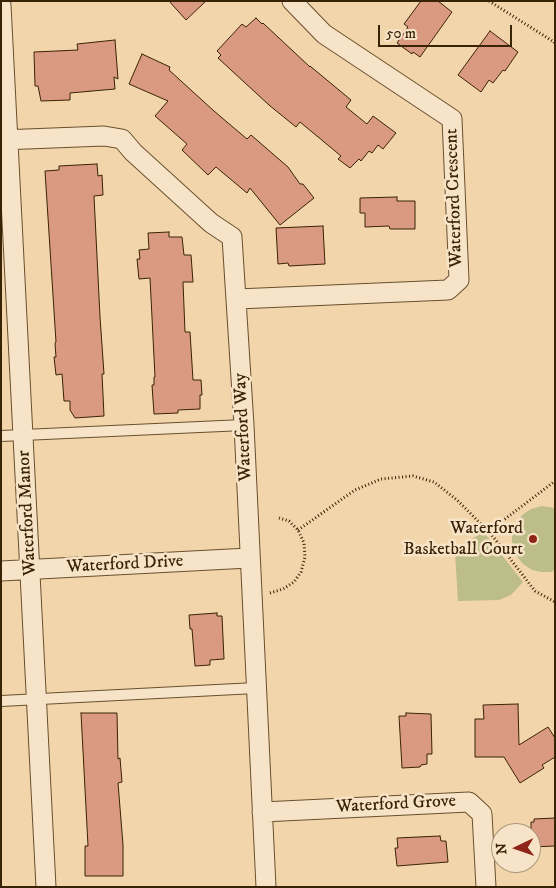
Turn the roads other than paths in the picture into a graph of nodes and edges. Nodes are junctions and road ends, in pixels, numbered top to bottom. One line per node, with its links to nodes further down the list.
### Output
1 (292, 1): 4 (street, Waterford Crescent)
2 (1, 5): 3 (street)
3 (5, 140): 4 (street, Waterford Way); 6 (street, Waterford Manor)
4 (237, 299): 5 (street, Waterford Way)
5 (244, 425): 6 (lane); 8 (street, Waterford Way)
6 (24, 435): 7 (lane); 9 (street, Waterford Manor)
7 (1, 436)
8 (249, 558): 9 (street, Waterford Drive); 11 (street, Waterford Way)
9 (30, 570): 10 (street, Waterford Drive); 12 (street, Waterford Manor)
10 (1, 571)
11 (256, 688): 12 (lane); 14 (street, Waterford Way)
12 (37, 699): 13 (lane); 15 (street, Waterford Manor)
13 (1, 701)
14 (262, 812): 16 (street, Waterford Way); 17 (street, Waterford Grove)
15 (46, 887)
16 (266, 887)
17 (486, 887)

